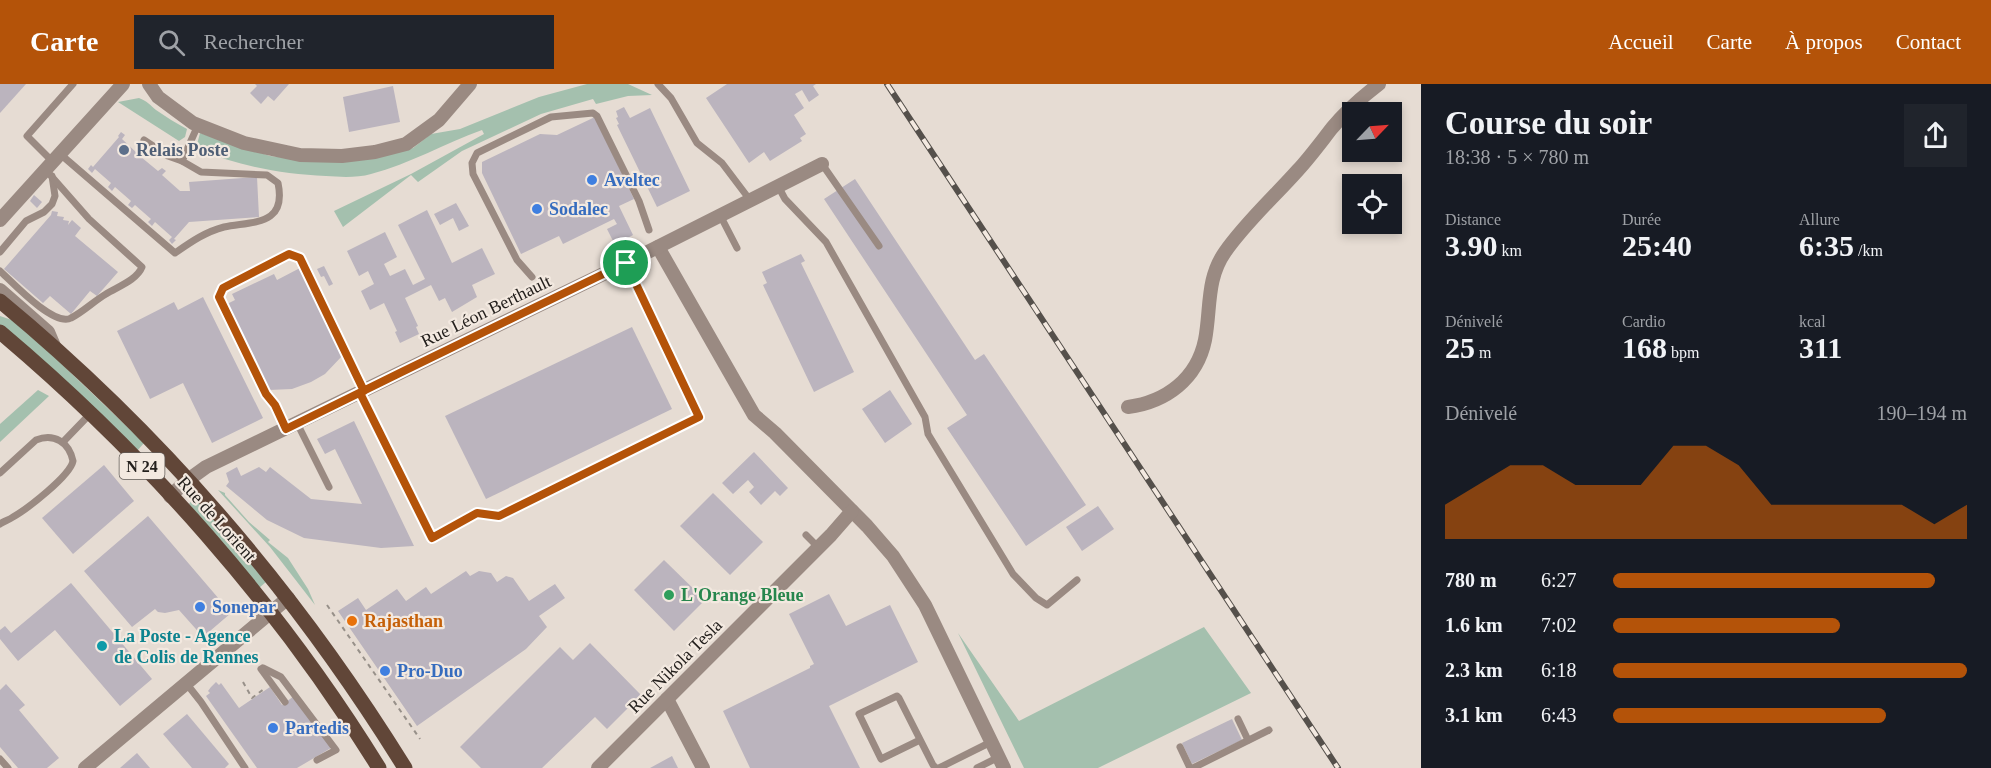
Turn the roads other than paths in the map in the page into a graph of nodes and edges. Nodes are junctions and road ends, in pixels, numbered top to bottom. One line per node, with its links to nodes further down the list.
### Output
1 (74, 84): 11 (lane)
2 (123, 84): 11 (street)
3 (149, 84): 7 (street)
4 (470, 84): 7 (street)
5 (658, 84): 13 (lane)
6 (1379, 84): 30 (street)
7 (198, 125): 9 (lane)
8 (144, 140): 9 (lane)
9 (182, 161): 11 (lane)
10 (822, 164): 12 (street, Rue Léon Berthault); 18 (lane)
11 (52, 165): 15 (street); 17 (lane); 23 (lane)
12 (778, 186): 13 (street, Rue Léon Berthault); 42 (lane)
13 (750, 200): 14 (street, Rue Léon Berthault)
14 (720, 215): 19 (street, Rue Léon Berthault); 20 (lane)
15 (1, 219): 17 (lane)
16 (649, 230): 24 (lane)
17 (16, 232): 21 (lane)
18 (879, 246)
19 (658, 247): 22 (street, Rue Léon Berthault); 38 (street)
20 (737, 248)
21 (0, 252)
22 (626, 263): 29 (street, Rue Léon Berthault); 29 (lane)
23 (0, 271)
24 (531, 277)
25 (0, 290): 28 (street, Rue de Lorient)
26 (0, 301): 28 (main road, Rue de Lorient / N 24)
27 (0, 332): 31 (main road, Rue de Lorient / N 24)
28 (54, 346): 35 (main road, Rue de Lorient / N 24)
29 (362, 392): 32 (street, Rue Léon Berthault); 32 (lane)
30 (1128, 407)
31 (90, 414): 33 (lane); 37 (main road, Rue de Lorient / N 24)
32 (292, 426): 35 (street, Rue Léon Berthault); 36 (lane)
33 (63, 442): 34 (lane); 39 (lane)
34 (0, 473)
35 (188, 480): 37 (street, Rue Léon Berthault); 43 (main road, Rue de Lorient / N 24)
36 (329, 487)
37 (170, 496): 44 (main road, Rue de Lorient / N 24)
38 (852, 511): 41 (street, Rue Nikola Tesla); 52 (street)
39 (0, 524)
40 (806, 535): 41 (lane)
41 (818, 547): 46 (street, Rue Nikola Tesla)
42 (1077, 580)
43 (288, 598): 44 (street); 57 (main road, Rue de Lorient / N 24)
44 (271, 611): 45 (street); 61 (main road, Rue de Lorient / N 24)
45 (186, 683): 59 (street); 60 (lane)
46 (667, 699): 62 (street, Rue Nikola Tesla); 63 (street)
47 (285, 702): 55 (lane)
48 (1238, 719): 51 (lane)
49 (1269, 730): 51 (lane)
50 (920, 740): 50 (lane); 64 (lane)
51 (1248, 740): 66 (lane)
52 (991, 742): 56 (street); 64 (lane)
53 (1180, 747): 66 (lane)
54 (0, 759): 58 (lane)
55 (317, 760)
56 (1002, 762): 65 (lane)
57 (404, 767)
58 (8, 768)
59 (85, 768)
60 (245, 768)
61 (379, 768)
62 (598, 768)
63 (703, 768)
64 (941, 768)
65 (977, 768)
66 (1192, 768)

